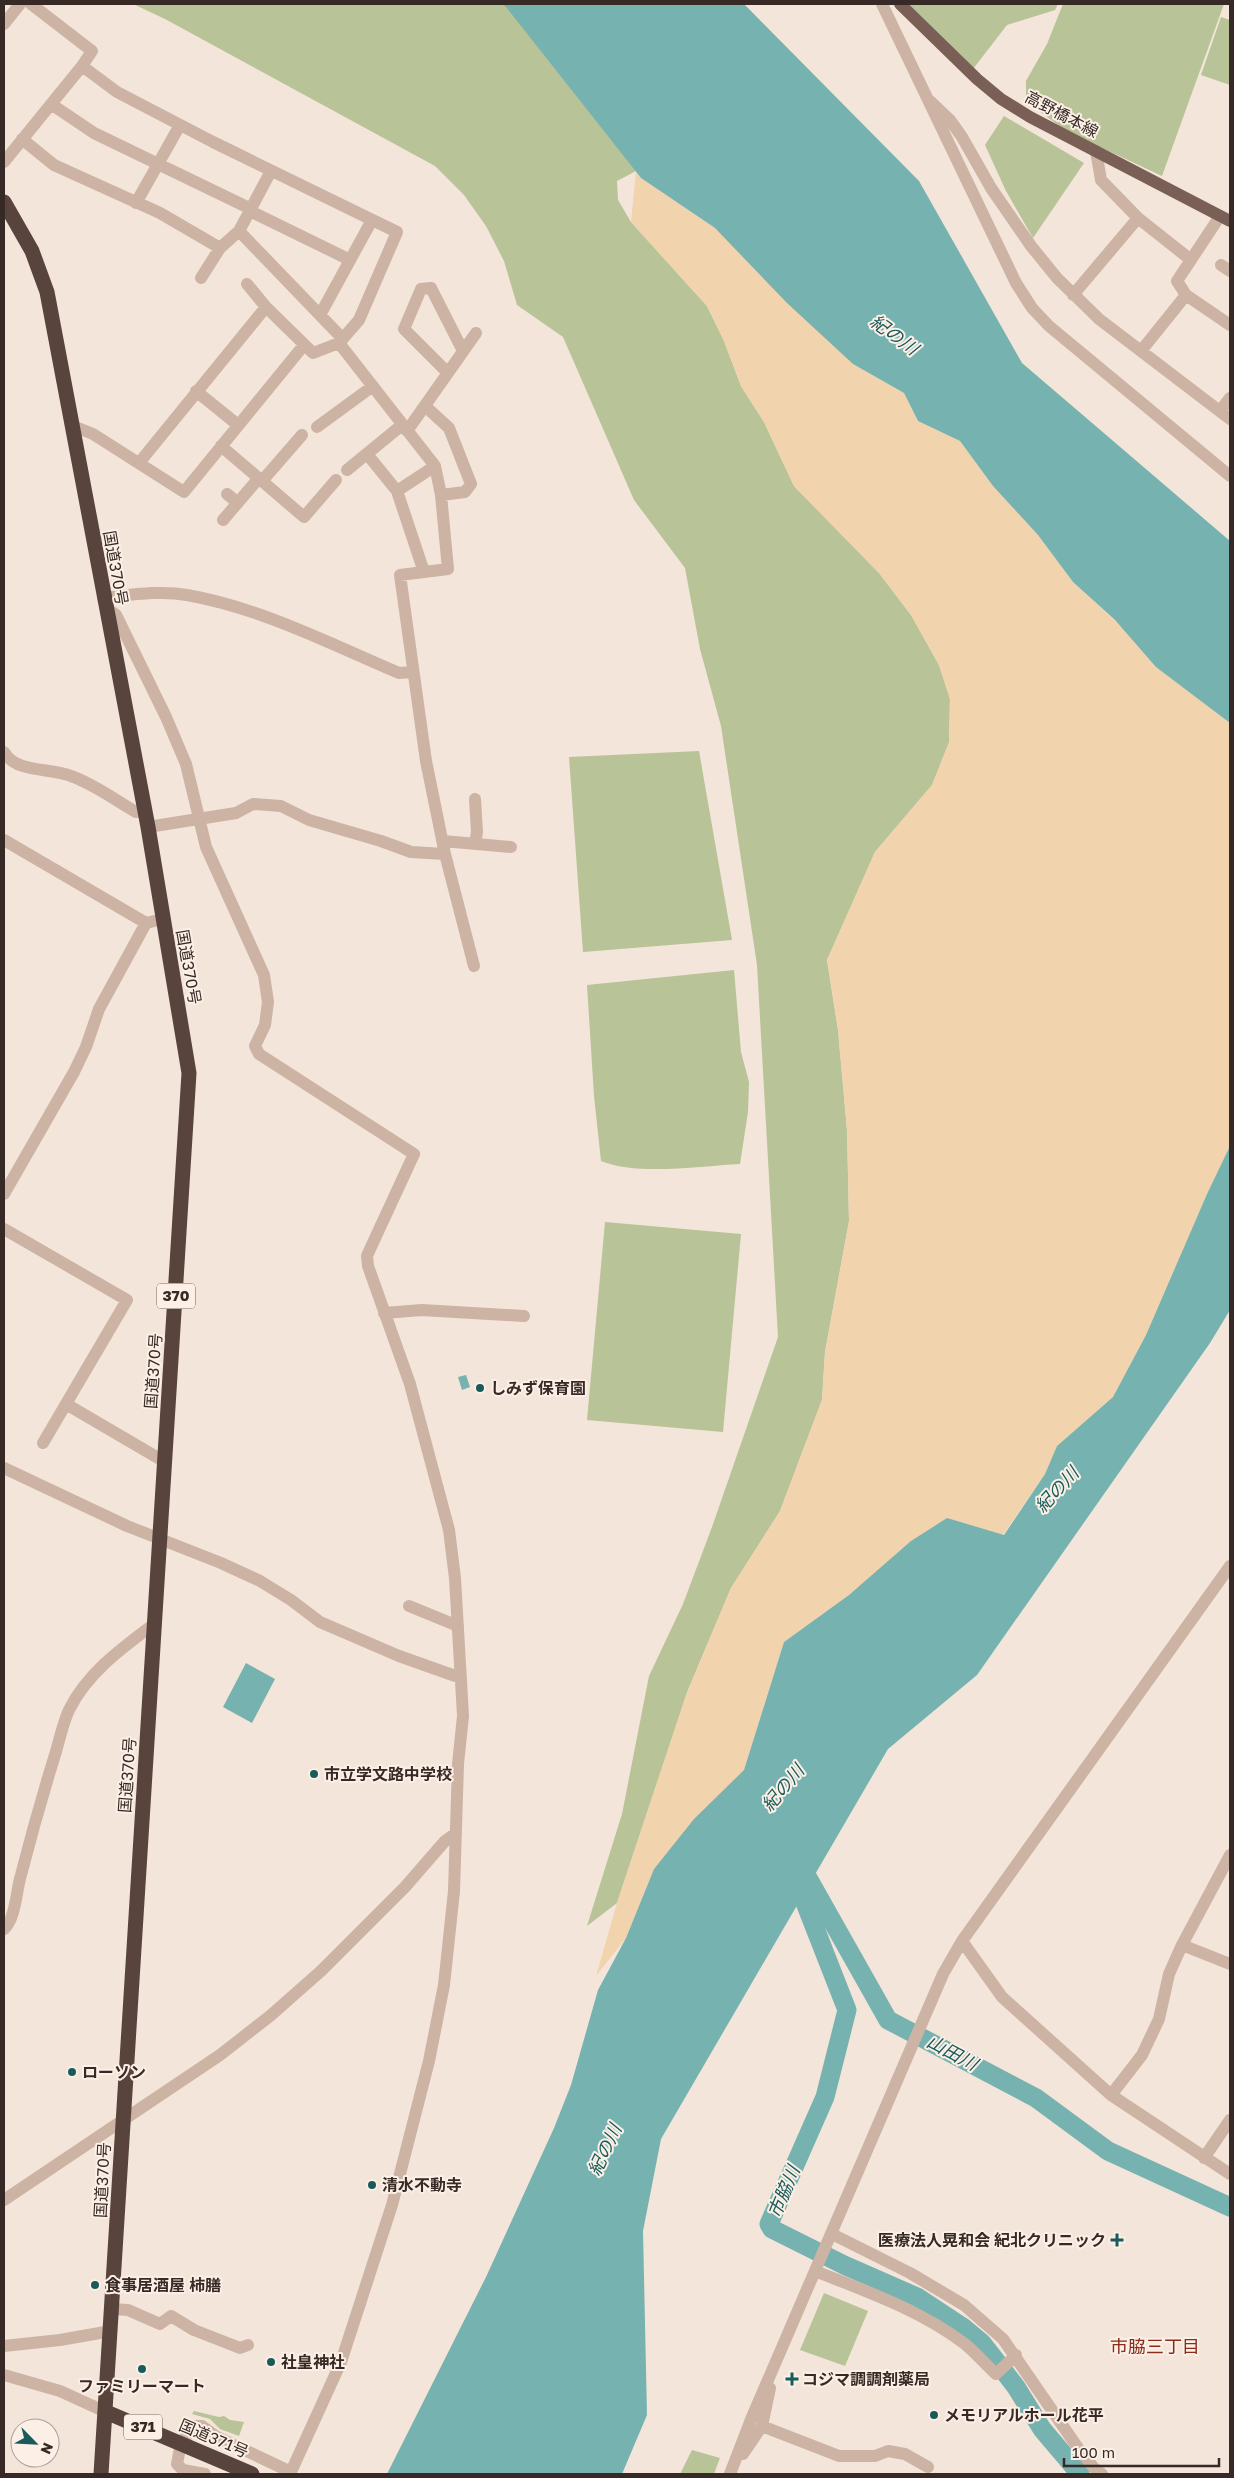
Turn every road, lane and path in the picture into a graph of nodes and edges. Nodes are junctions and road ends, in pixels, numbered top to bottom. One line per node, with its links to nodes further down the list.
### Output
1 (20, 4): 5 (street)
2 (31, 4): 6 (street)
3 (882, 4): 7 (street)
4 (900, 4): 11 (main road, 高野橋本線)
5 (4, 24)
6 (82, 66): 8 (street); 9 (street)
7 (924, 96): 28 (street); 54 (street)
8 (51, 104): 10 (street); 13 (street)
9 (180, 125): 13 (street); 14 (street)
10 (22, 139): 12 (street); 16 (street)
11 (1096, 151): 18 (street); 19 (main road, 高野橋本線)
12 (4, 162)
13 (158, 164): 16 (street); 17 (street)
14 (271, 171): 17 (street); 20 (street)
15 (4, 202): 45 (highway, 国道370号 / 370)
16 (136, 203): 22 (street)
17 (251, 210): 21 (street); 23 (street)
18 (1138, 218): 24 (street); 28 (street)
19 (1225, 219): 24 (street)
20 (372, 220): 23 (street); 33 (street)
21 (239, 232): 22 (street); 30 (street)
22 (220, 248): 25 (street)
23 (350, 260): 30 (street)
24 (1191, 260): 27 (street)
25 (201, 278)
26 (247, 284): 29 (street)
27 (1186, 294): 31 (street); 36 (street)
28 (1073, 295): 36 (street)
29 (266, 307): 34 (street); 39 (street)
30 (320, 315): 33 (street)
31 (1230, 325)
32 (476, 333): 35 (street)
33 (341, 341): 34 (street); 38 (street)
34 (304, 345): 44 (street)
35 (463, 351): 37 (street); 37 (street)
36 (1141, 351): 42 (street)
37 (448, 373): 41 (street)
38 (373, 386): 46 (street); 47 (street)
39 (196, 391): 44 (street); 51 (street)
40 (1230, 398): 42 (street)
41 (424, 406): 47 (street); 59 (street)
42 (1220, 411): 43 (street)
43 (1230, 419)
44 (238, 425): 49 (street)
45 (72, 426): 51 (street); 63 (highway, 国道370号 / 370)
46 (317, 428)
47 (405, 428): 50 (street); 52 (street)
48 (302, 435): 55 (street)
49 (221, 446): 51 (street); 55 (street)
50 (367, 454): 53 (street); 57 (street)
51 (139, 463)
52 (435, 466): 57 (street); 59 (street)
53 (347, 470)
54 (1230, 476)
55 (261, 480): 56 (street); 60 (street)
56 (336, 480)
57 (397, 491): 62 (street)
58 (227, 494): 60 (street)
59 (441, 495): 62 (street)
60 (238, 503): 61 (street)
61 (223, 520)
62 (424, 572): 64 (street)
63 (104, 603): 64 (street); 67 (highway, 国道370号 / 370); 68 (street)
64 (412, 672): 71 (street)
65 (4, 752): 67 (street)
66 (475, 798): 72 (street)
67 (144, 811): 69 (highway, 国道370号 / 370)
68 (199, 819): 69 (street); 74 (street); 80 (street)
69 (148, 827): 75 (highway, 国道370号 / 370)
70 (4, 840): 76 (street)
71 (442, 841): 72 (street); 74 (street)
72 (475, 844): 73 (street)
73 (511, 847)
74 (445, 854): 77 (street)
75 (163, 918): 76 (street); 84 (highway, 国道370号 / 370)
76 (146, 923): 78 (street)
77 (474, 966)
78 (4, 1194)
79 (4, 1229): 82 (street)
80 (384, 1313): 81 (street); 90 (street)
81 (524, 1316)
82 (66, 1404): 83 (street); 84 (street)
83 (43, 1443)
84 (165, 1462): 86 (highway, 国道370号 / 370)
85 (4, 1468): 86 (street)
86 (160, 1539): 89 (highway, 国道370号 / 370); 91 (street)
87 (1229, 1570): 95 (street)
88 (409, 1606): 90 (street)
89 (154, 1624): 94 (street); 99 (highway, 国道370号 / 370)
90 (458, 1626): 91 (street)
91 (461, 1678): 92 (street)
92 (456, 1833): 99 (street); 119 (street)
93 (1230, 1855): 96 (street)
94 (4, 1929)
95 (962, 1942): 98 (street); 105 (street)
96 (1182, 1945): 97 (street); 98 (street)
97 (1230, 1964)
98 (1111, 2095): 102 (street)
99 (123, 2120): 104 (street); 107 (highway, 国道370号 / 370)
100 (1230, 2120): 101 (street)
101 (1226, 2138): 102 (street)
102 (1204, 2158): 103 (street)
103 (1230, 2174)
104 (4, 2200)
105 (832, 2234): 106 (street); 111 (street)
106 (815, 2271): 111 (street); 112 (street)
107 (112, 2309): 108 (highway, 国道370号 / 370); 109 (street)
108 (111, 2331): 110 (street); 114 (highway, 国道370号 / 370)
109 (248, 2345)
110 (4, 2346)
111 (1016, 2355): 123 (street)
112 (775, 2364): 115 (street); 118 (street)
113 (4, 2375): 114 (street)
114 (106, 2412): 116 (highway, 国道371号 / 371); 120 (highway, 国道370号 / 370)
115 (762, 2426): 117 (street); 118 (street)
116 (181, 2443): 119 (street); 121 (street); 122 (highway, 国道371号 / 371)
117 (928, 2467)
118 (731, 2471)
119 (290, 2473)
120 (102, 2474)
121 (205, 2474)
122 (252, 2474)
123 (1102, 2474)

